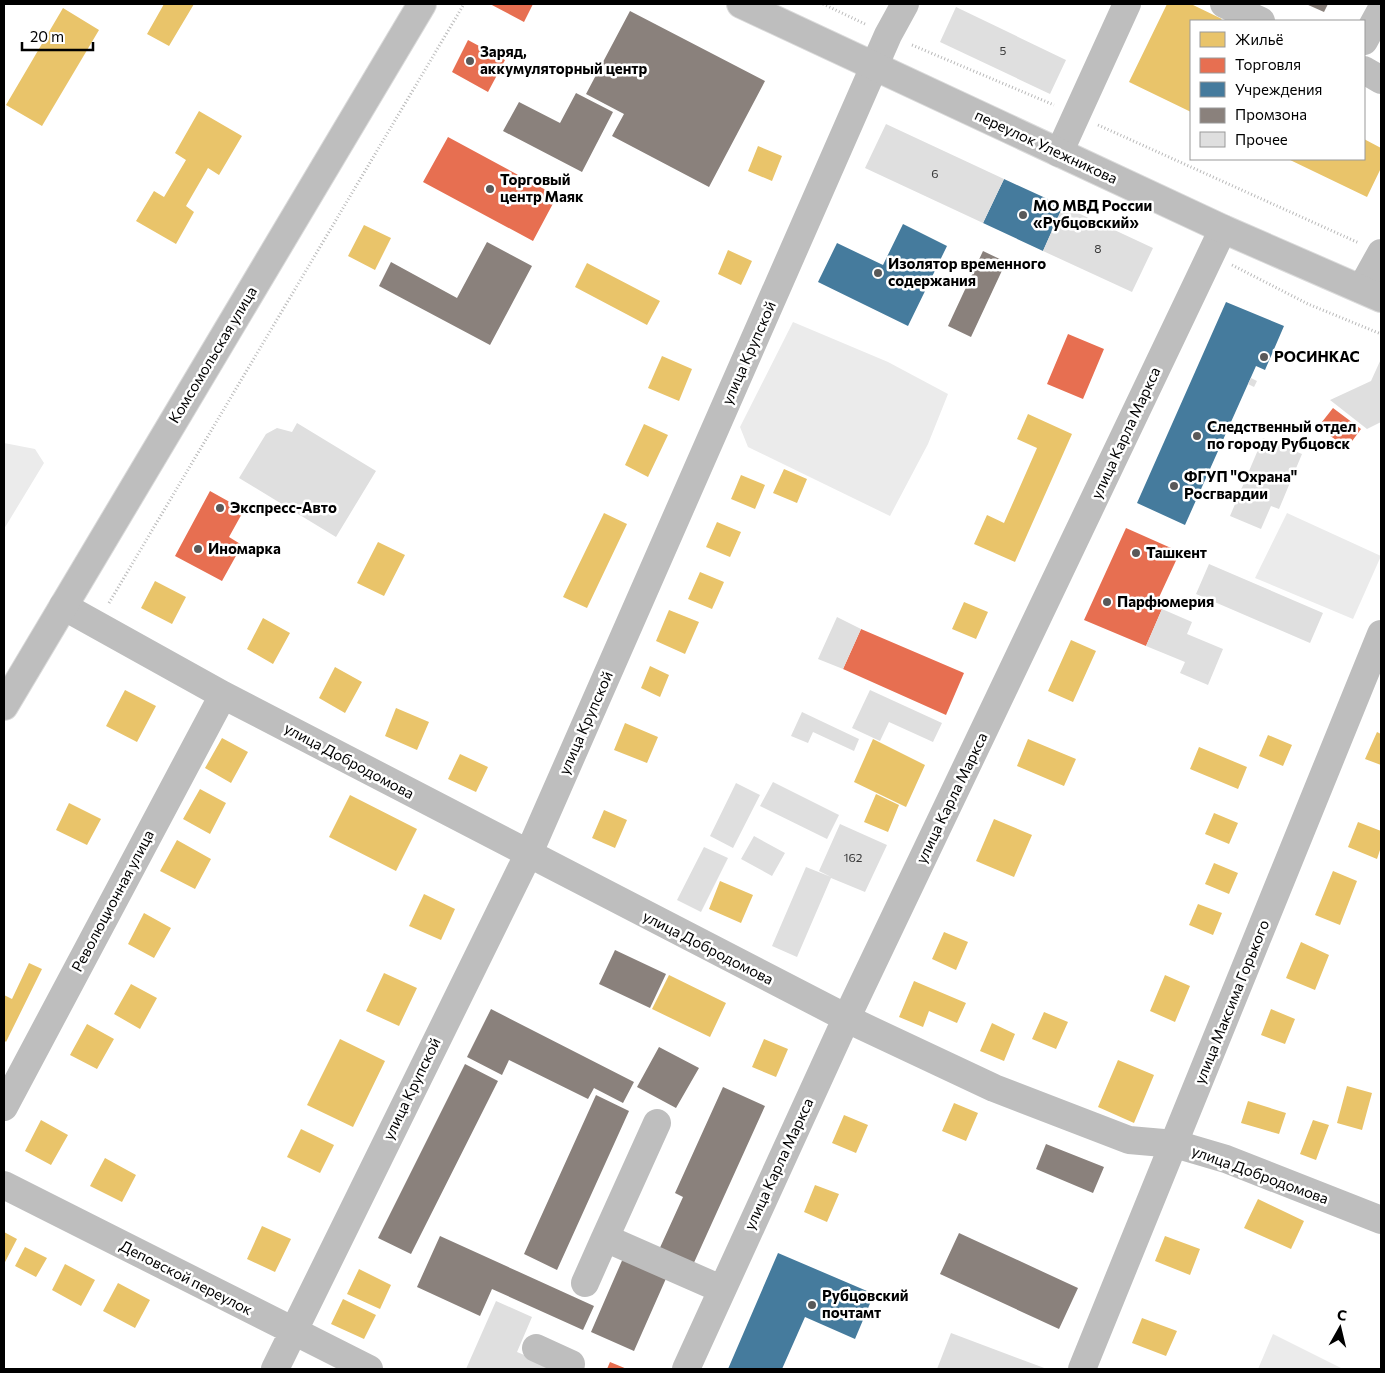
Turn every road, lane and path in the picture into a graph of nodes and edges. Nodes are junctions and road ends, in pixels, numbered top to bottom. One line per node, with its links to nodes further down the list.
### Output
1 (422, 4): 22 (street, Комсомольская улица)
2 (464, 4): 23 (path)
3 (741, 4): 12 (street, переулок Улежникова)
4 (823, 4): 10 (path)
5 (905, 4): 10 (street, улица Крупской)
6 (1128, 4): 15 (street)
7 (1224, 4): 9 (street)
8 (1381, 10): 11 (street)
9 (1259, 20)
10 (888, 34): 12 (street, улица Крупской); 15 (path)
11 (1365, 40)
12 (875, 67): 16 (street, переулок Улежникова); 27 (street, улица Крупской)
13 (1365, 71): 14 (street)
14 (1381, 80)
15 (1077, 115): 16 (street); 18 (path)
16 (1059, 153): 17 (street, переулок Улежникова)
17 (1223, 229): 19 (street, улица Карла Маркса); 20 (street, переулок Улежникова)
18 (1374, 249): 20 (street)
19 (1211, 255): 21 (path); 28 (street, улица Карла Маркса)
20 (1371, 294)
21 (1381, 334)
22 (64, 606): 23 (street, улица Добродомова); 26 (street, Комсомольская улица)
23 (96, 625): 25 (street, улица Добродомова)
24 (1381, 634): 31 (street, улица Максима Горького)
25 (223, 695): 27 (street, улица Добродомова); 29 (street, Революционная улица)
26 (4, 706)
27 (528, 855): 28 (street, улица Добродомова); 37 (street, улица Крупской)
28 (846, 1019): 31 (street, улица Добродомова); 36 (street, улица Карла Маркса)
29 (4, 1107)
30 (657, 1123): 34 (street)
31 (1174, 1144): 33 (street, улица Добродомова); 43 (street, улица Максима Горького)
32 (4, 1185): 37 (street, Деповской переулок)
33 (1381, 1220)
34 (605, 1238): 35 (street); 36 (street)
35 (585, 1283)
36 (721, 1289): 42 (street, улица Карла Маркса)
37 (292, 1332): 39 (street, улица Крупской); 40 (street, Деповской переулок)
38 (536, 1348): 41 (street)
39 (274, 1369)
40 (369, 1369)
41 (569, 1369)
42 (686, 1369)
43 (1082, 1369)

